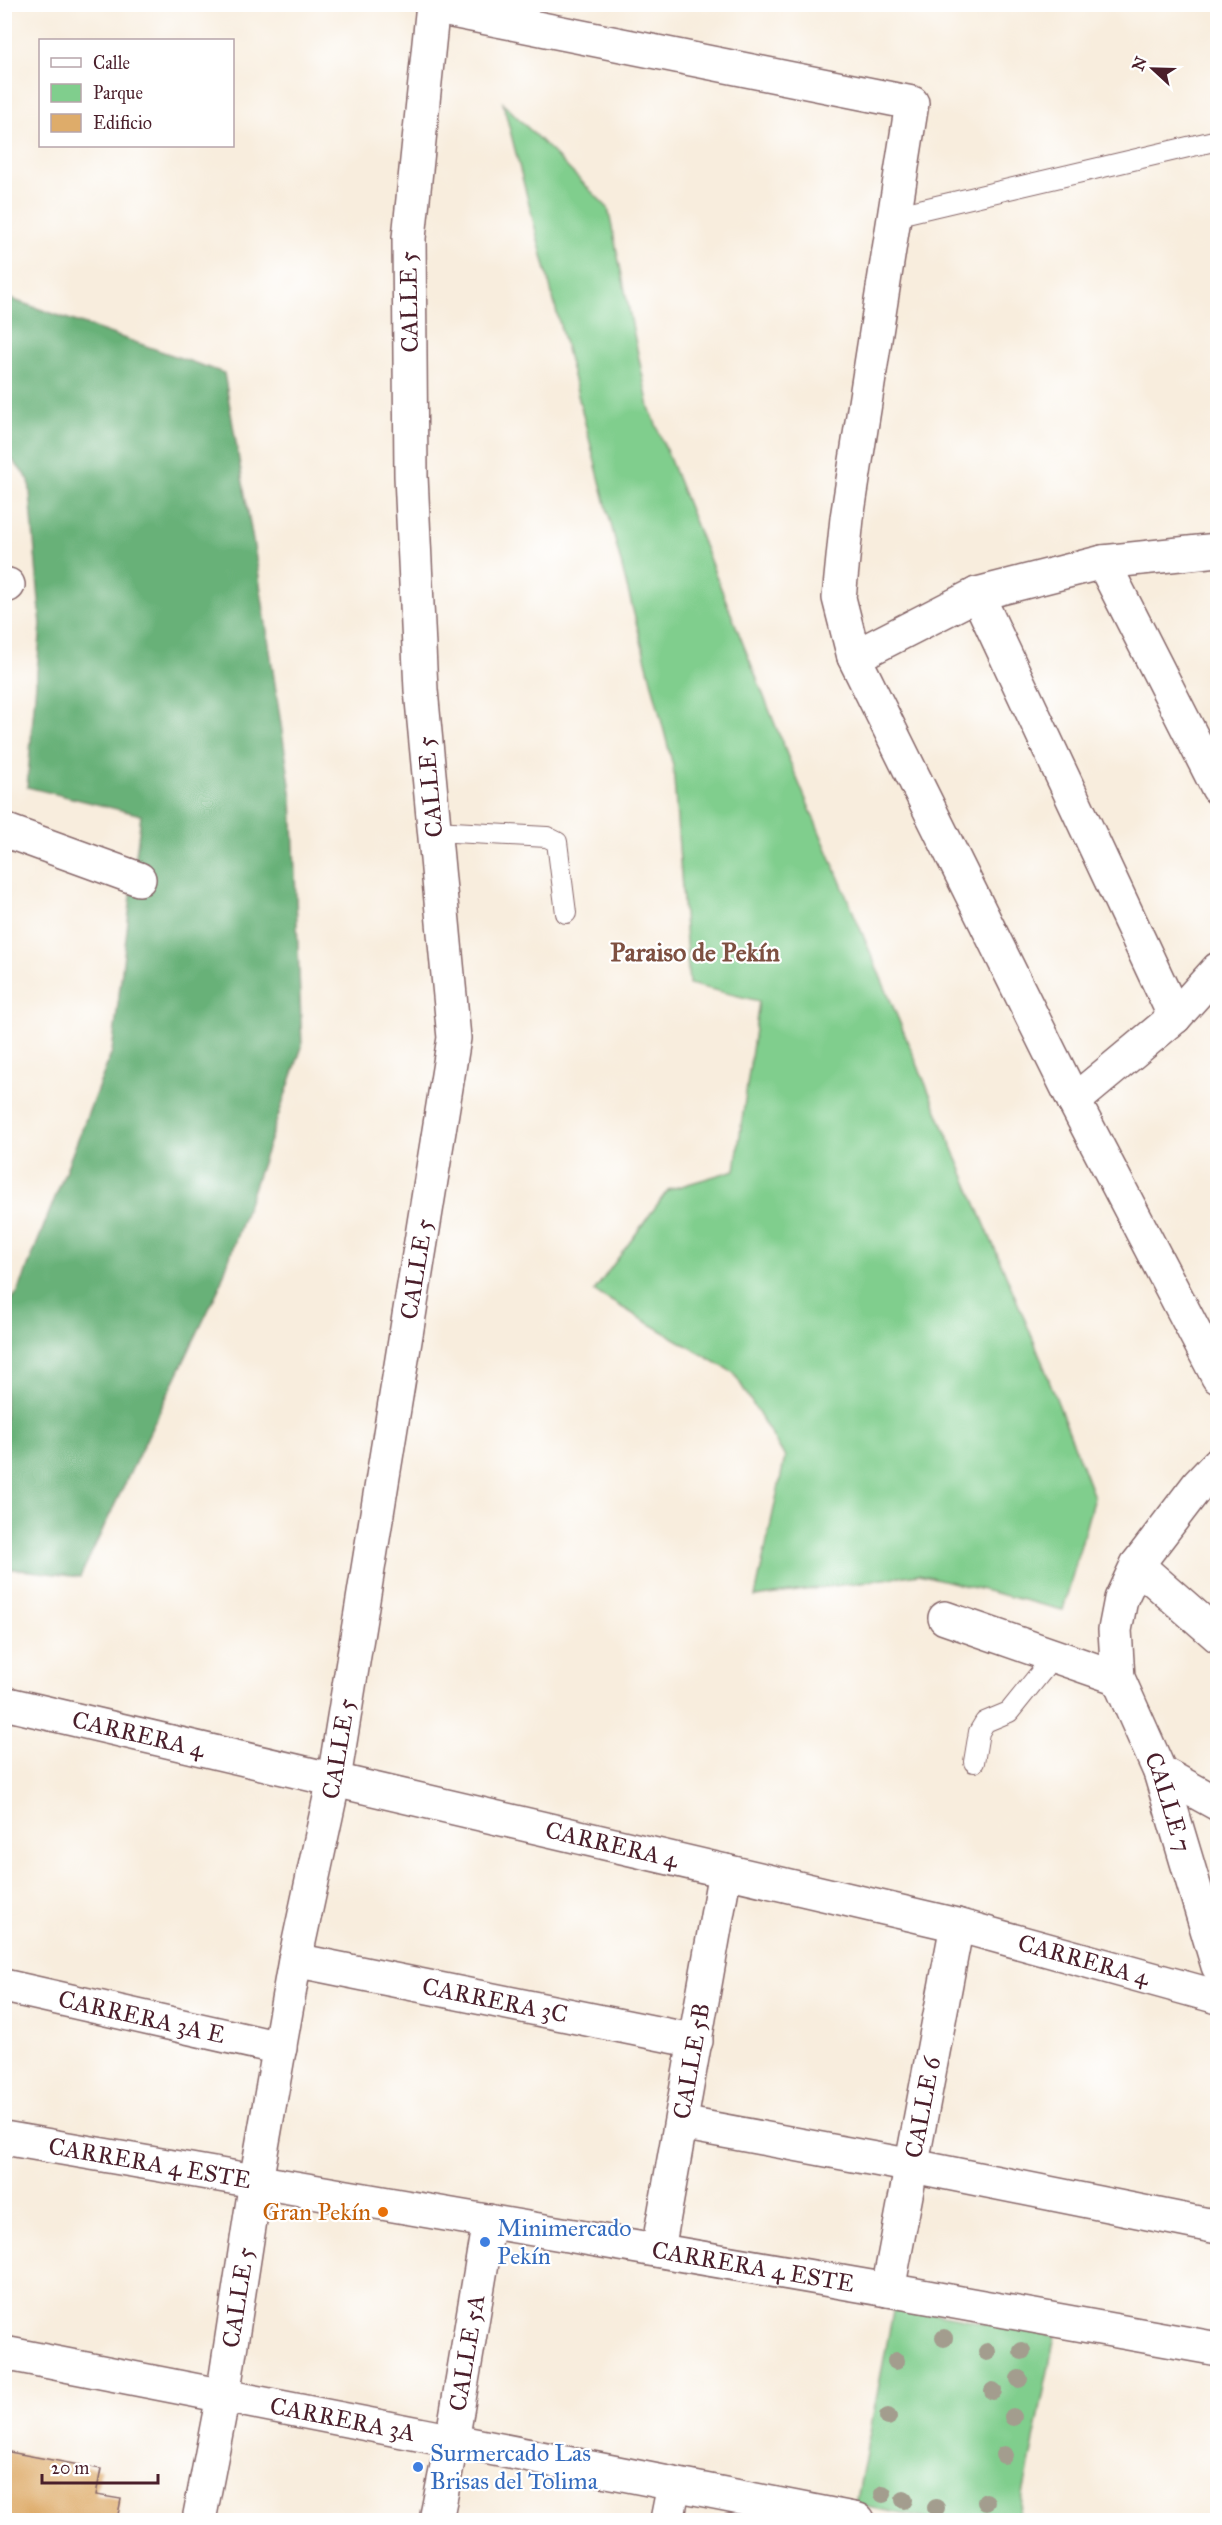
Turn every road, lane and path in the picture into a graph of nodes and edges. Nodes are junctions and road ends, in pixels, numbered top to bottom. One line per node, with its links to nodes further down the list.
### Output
1 (433, 6): 3 (street); 10 (street, CALLE 5)
2 (1218, 140): 3 (lane)
3 (894, 216): 7 (street)
4 (1218, 550): 5 (street)
5 (1103, 562): 6 (street); 8 (street)
6 (977, 594): 7 (street); 14 (street)
7 (854, 657): 15 (street)
8 (1218, 788)
9 (4, 830): 11 (street)
10 (435, 831): 12 (lane); 26 (street, CALLE 5)
11 (139, 879)
12 (566, 913)
13 (1218, 969): 14 (street)
14 (1175, 1017): 15 (street)
15 (1074, 1101): 16 (street)
16 (1218, 1377)
17 (1218, 1464): 18 (street)
18 (1137, 1564): 20 (street); 22 (street)
19 (945, 1618): 21 (street)
20 (1218, 1636)
21 (1055, 1655): 22 (street); 24 (lane)
22 (1118, 1678): 25 (street, CALLE 7)
23 (4, 1703): 26 (street, CARRERA 4)
24 (974, 1762)
25 (1160, 1772): 27 (street); 31 (street, CALLE 7)
26 (334, 1779): 28 (street, CARRERA 4); 30 (street, CALLE 5)
27 (1218, 1804)
28 (725, 1871): 29 (street, CARRERA 4); 34 (street, CALLE 5B)
29 (957, 1925): 33 (street, CARRERA 4); 38 (street, CALLE 6)
30 (295, 1960): 34 (street, CARRERA 3C); 35 (street, CALLE 5)
31 (1218, 1966)
32 (4, 1986): 35 (street, CARRERA 3A E)
33 (1218, 1997)
34 (696, 2041): 36 (street, CALLE 5B)
35 (280, 2048): 39 (street, CALLE 5)
36 (681, 2123): 38 (street); 42 (street, CALLE 5B)
37 (4, 2138): 39 (street, CARRERA 4 ESTE)
38 (913, 2166): 41 (street); 43 (street, CALLE 6)
39 (256, 2181): 40 (street, CARRERA 4 ESTE); 46 (street, CALLE 5)
40 (489, 2221): 42 (street, CARRERA 4 ESTE); 47 (street, CALLE 5A)
41 (1218, 2227)
42 (658, 2250): 43 (street, CARRERA 4 ESTE)
43 (888, 2290): 44 (street, CARRERA 4 ESTE)
44 (1218, 2349)
45 (4, 2353): 46 (street, CARRERA 3A)
46 (224, 2396): 47 (street, CARRERA 3A); 49 (street, CALLE 5)
47 (452, 2441): 48 (street, CARRERA 3A); 50 (street, CALLE 5A)
48 (674, 2485): 51 (street); 52 (street, CARRERA 3A)
49 (199, 2520)
50 (436, 2520)
51 (667, 2520)
52 (858, 2520)

